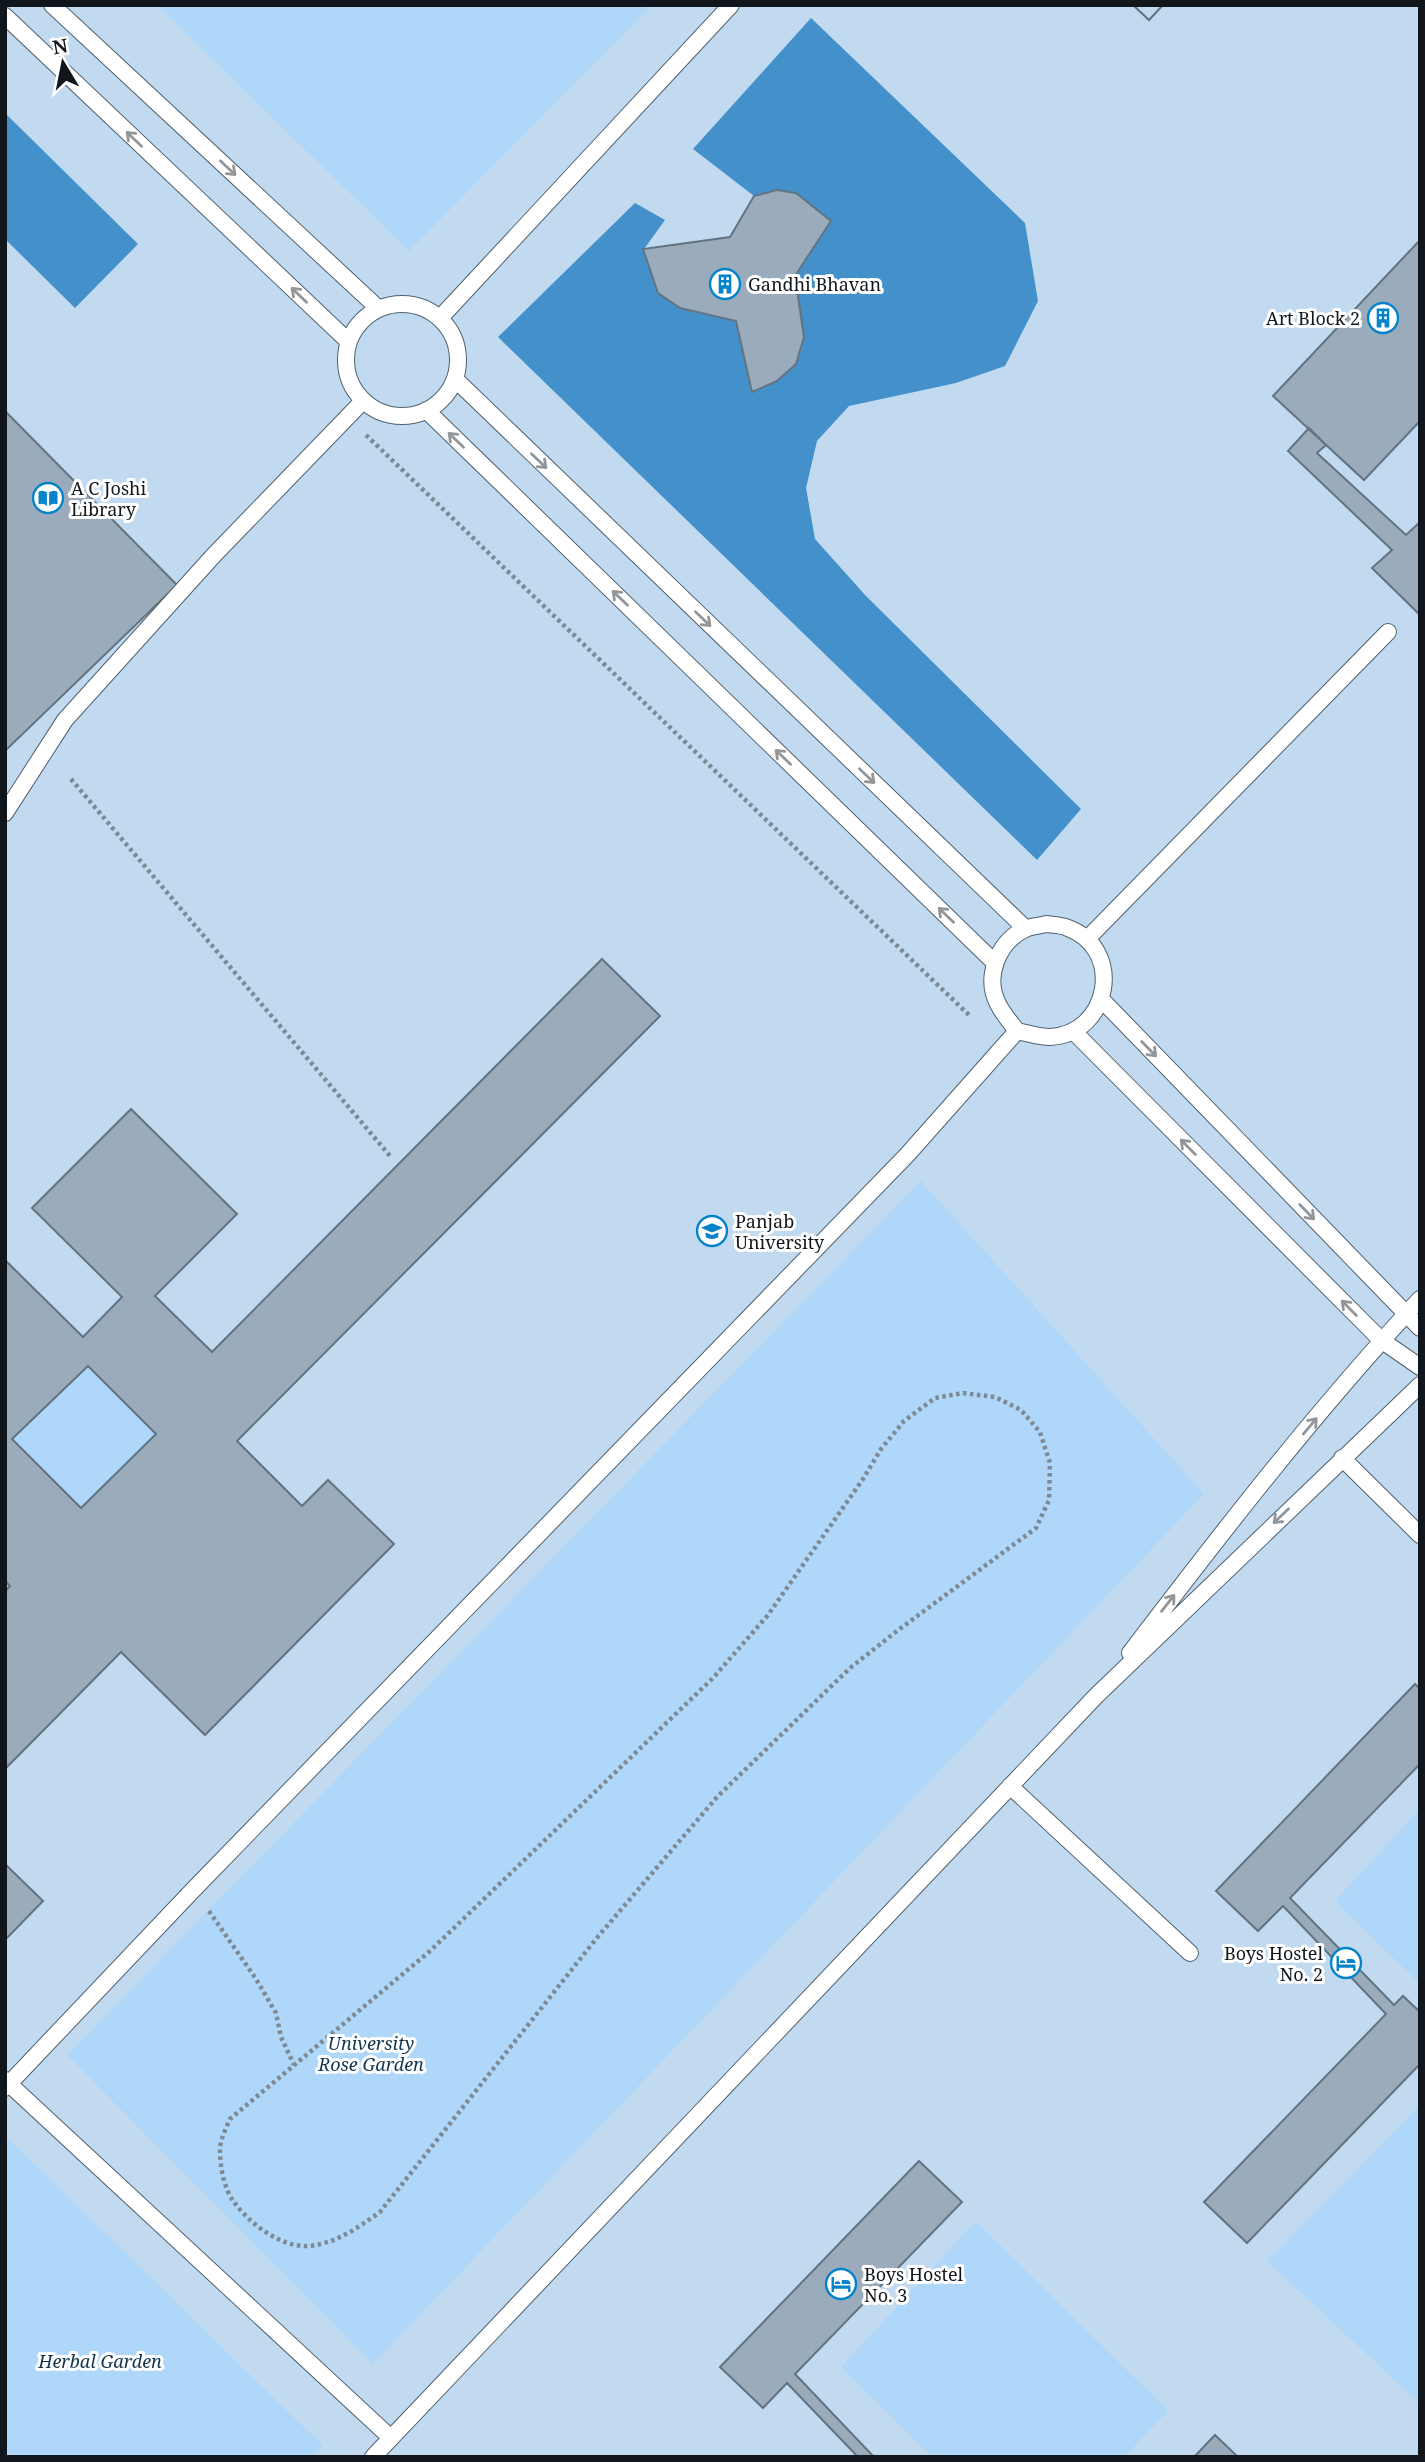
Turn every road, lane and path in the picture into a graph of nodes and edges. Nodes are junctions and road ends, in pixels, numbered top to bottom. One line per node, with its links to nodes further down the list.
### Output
1 (52, 5): 4 (lane, one-way to 4)
2 (731, 5): 5 (lane)
3 (5, 16): 6 (lane, one-way to 3)
4 (379, 309): 5 (lane); 6 (lane)
5 (440, 318): 7 (lane)
6 (349, 342): 8 (lane)
7 (455, 379): 9 (lane); 14 (lane, one-way to 14)
8 (363, 401): 9 (lane); 10 (lane)
9 (426, 410): 16 (lane, one-way to 9)
10 (348, 417): 13 (lane); 20 (path)
11 (1388, 632): 15 (lane)
12 (71, 779): 21 (path)
13 (5, 813)
14 (1026, 929): 15 (lane); 16 (lane)
15 (1087, 939): 17 (lane)
16 (995, 963): 18 (lane)
17 (1102, 1000): 19 (lane); 23 (lane, one-way to 23)
18 (1017, 1031): 19 (lane); 20 (lane)
19 (1073, 1031): 25 (lane, one-way to 19)
20 (1003, 1048): 32 (lane)
21 (390, 1156)
22 (1420, 1299): 23 (lane)
23 (1406, 1314): 24 (lane); 25 (lane)
24 (1420, 1328)
25 (1381, 1340): 26 (lane); 30 (lane, one-way to 25)
26 (1420, 1367)
27 (1420, 1385): 28 (lane)
28 (1342, 1458): 29 (lane); 30 (lane, one-way to 30)
29 (1420, 1535)
30 (1096, 1696): 31 (lane)
31 (1010, 1786): 33 (lane); 36 (lane)
32 (193, 1890): 34 (path); 35 (lane)
33 (1190, 1953)
34 (294, 2065): 34 (path)
35 (7, 2084): 36 (lane)
36 (391, 2438): 37 (lane)
37 (373, 2457)

